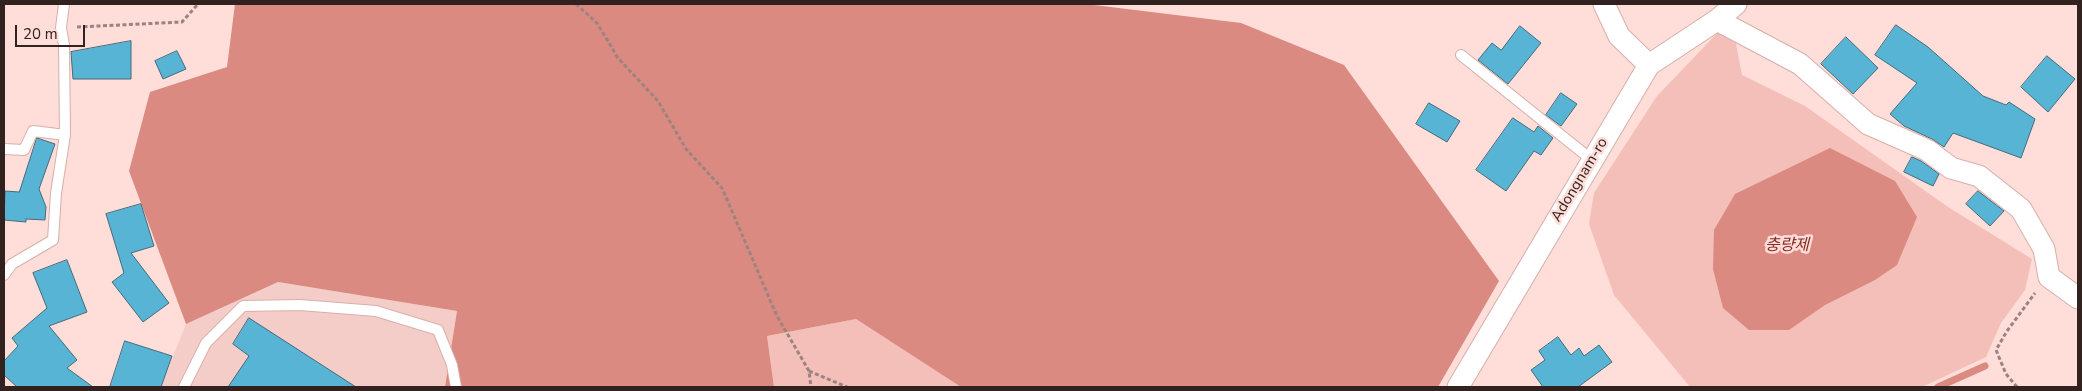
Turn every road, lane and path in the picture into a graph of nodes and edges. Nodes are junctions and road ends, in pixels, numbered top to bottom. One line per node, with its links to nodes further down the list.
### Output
1 (64, 4): 7 (lane)
2 (198, 4): 7 (path)
3 (576, 4): 16 (path)
4 (1604, 4): 9 (street)
5 (1736, 4): 6 (street, Adongnam-ro)
6 (1717, 20): 9 (street, Adongnam-ro); 14 (street)
7 (61, 28): 10 (lane)
8 (1461, 55): 12 (lane)
9 (1649, 65): 12 (street, Adongnam-ro)
10 (64, 134): 11 (lane); 13 (lane)
11 (4, 149)
12 (1592, 160): 21 (street, Adongnam-ro)
13 (4, 274)
14 (2049, 277): 15 (street); 22 (path)
15 (2078, 298)
16 (809, 371): 19 (path); 20 (path)
17 (184, 387): 18 (lane)
18 (456, 387)
19 (811, 387)
20 (847, 387)
21 (1458, 387)
22 (2017, 387)

